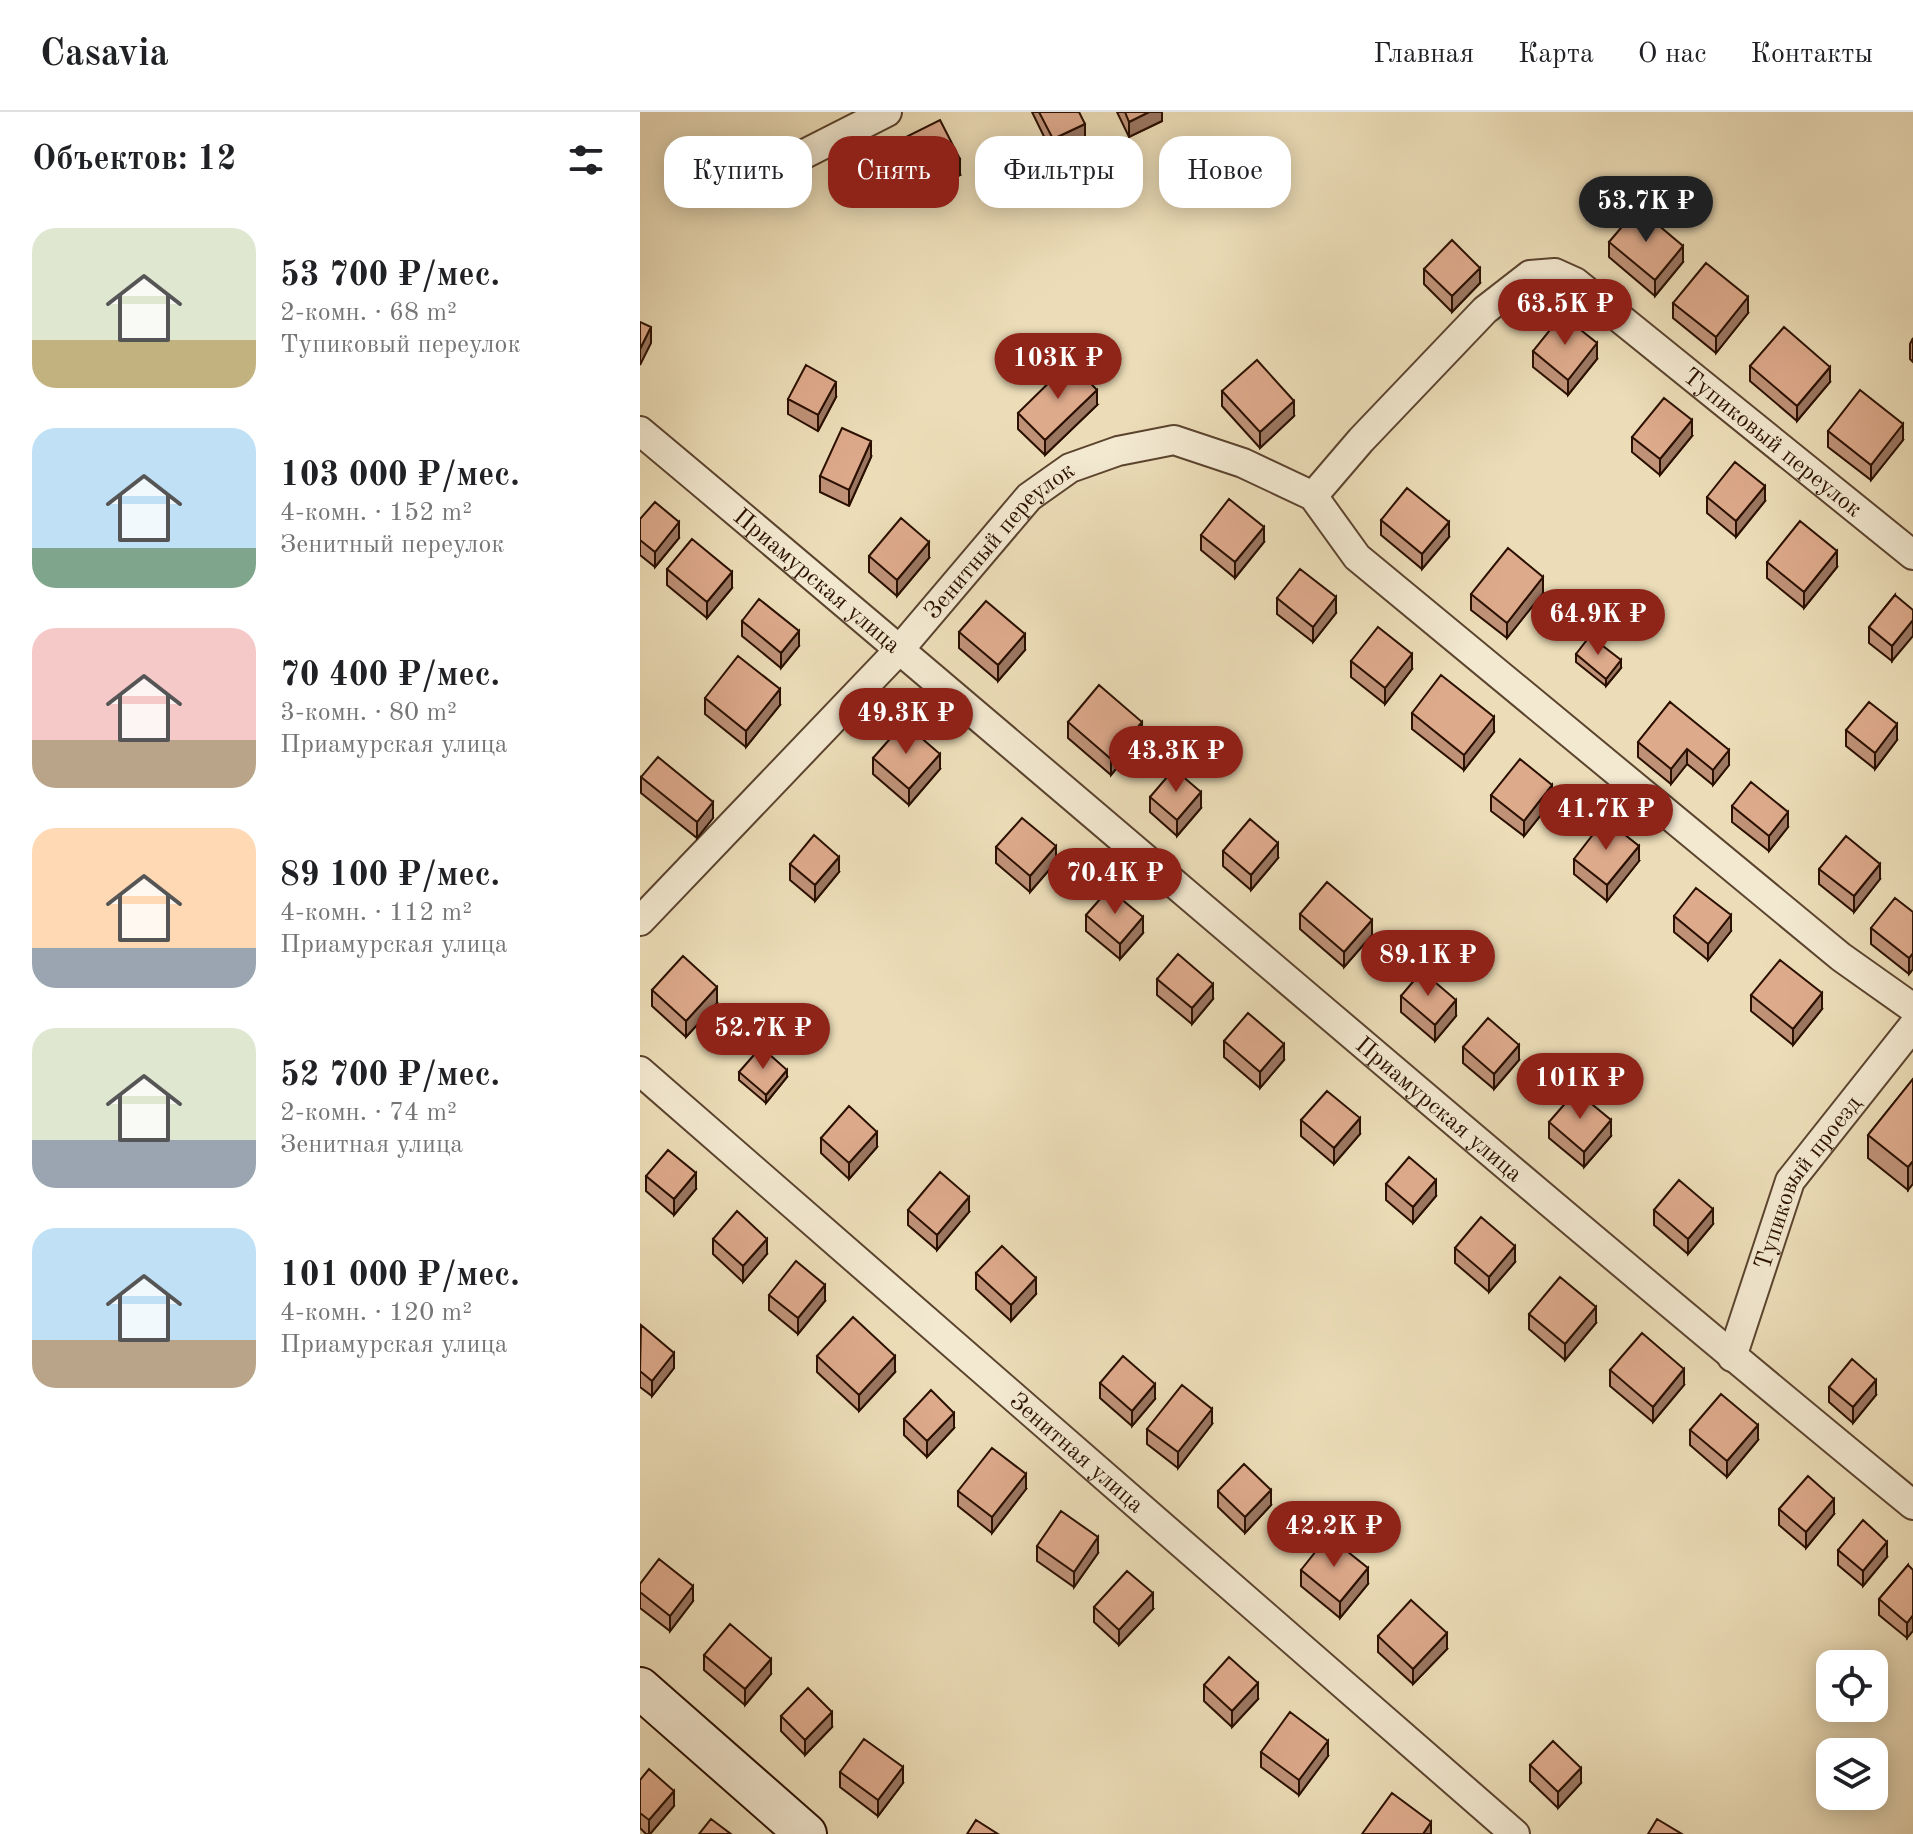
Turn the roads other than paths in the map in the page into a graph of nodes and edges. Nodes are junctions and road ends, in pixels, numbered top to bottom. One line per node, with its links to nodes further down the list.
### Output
1 (887, 112): 2 (street)
2 (812, 150)
3 (640, 431): 6 (street, Приамурская улица)
4 (1313, 496): 5 (street, Тупиковый переулок); 6 (street, Зенитный переулок); 8 (street)
5 (1913, 555)
6 (900, 649): 7 (street, Зенитный переулок); 11 (street, Приамурская улица)
7 (640, 921)
8 (1913, 1008)
9 (1913, 1026): 11 (street, Тупиковый проезд)
10 (640, 1071): 15 (street, Зенитная улица)
11 (1732, 1357): 12 (street, Приамурская улица)
12 (1913, 1505)
13 (640, 1688): 14 (street)
14 (806, 1834)
15 (1515, 1834)

